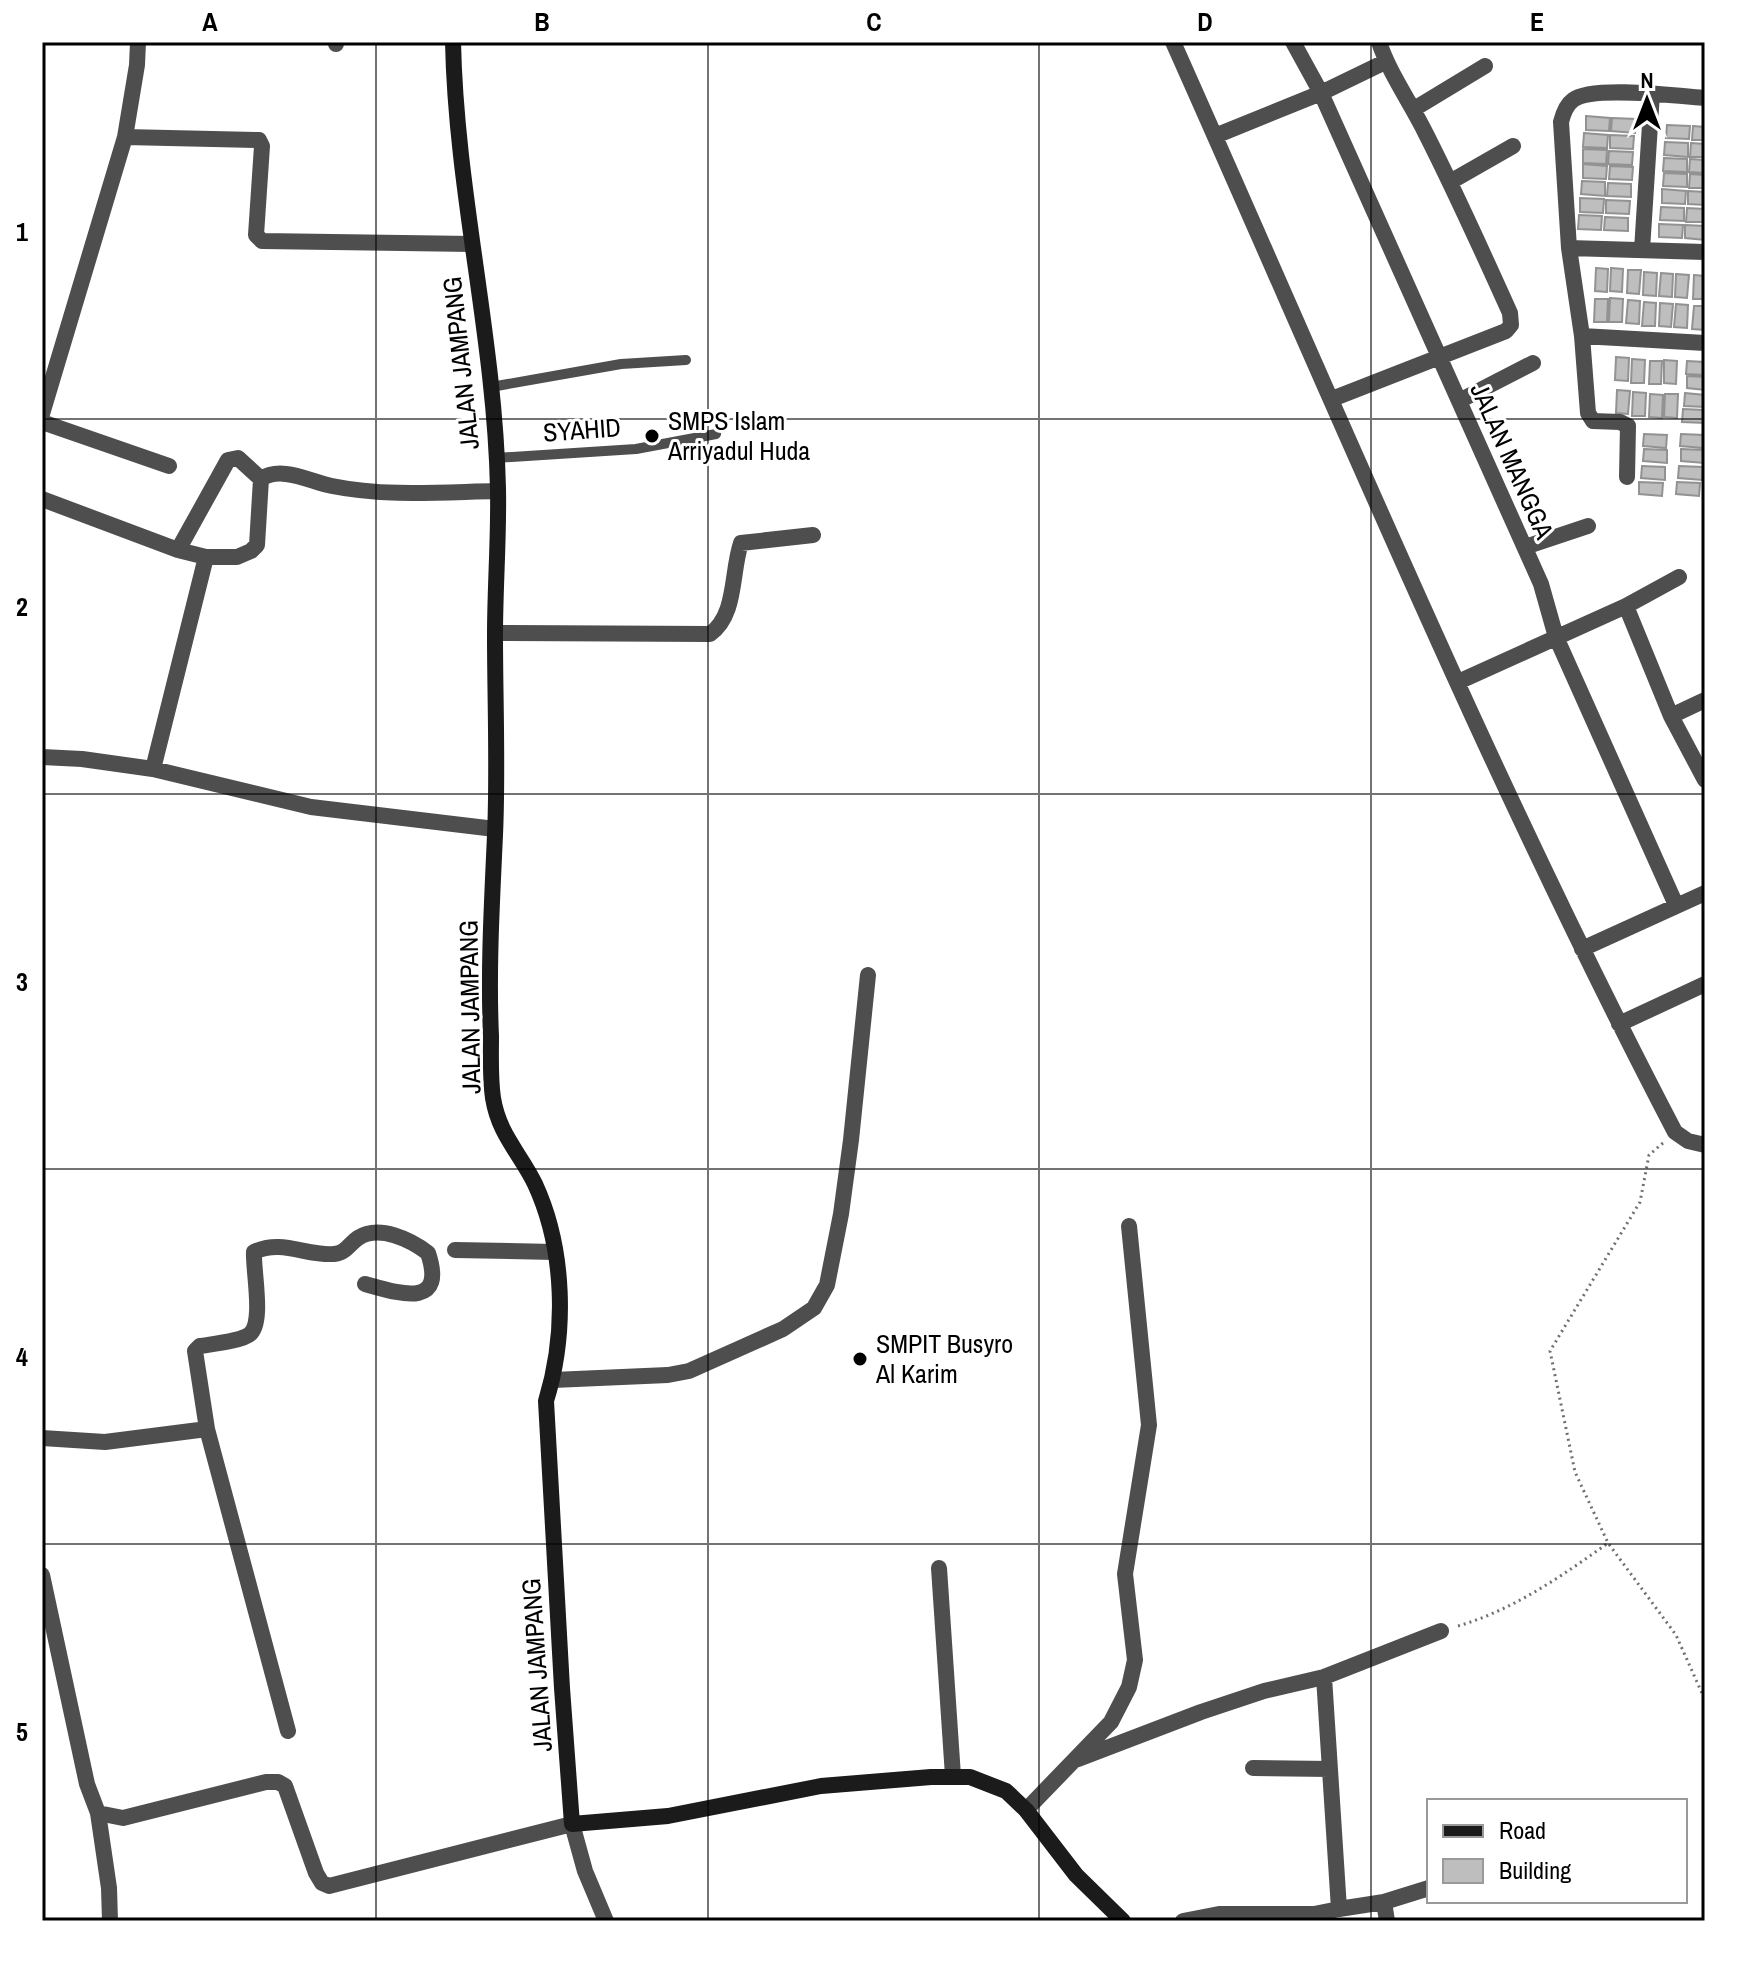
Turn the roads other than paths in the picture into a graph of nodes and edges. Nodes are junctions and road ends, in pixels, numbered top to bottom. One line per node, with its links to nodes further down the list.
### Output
1 (138, 42): 13 (street)
2 (453, 42): 16 (street, JALAN JAMPANG)
3 (1173, 42): 12 (street)
4 (1293, 42): 8 (street, JALAN MANGGA)
5 (1379, 42): 6 (street)
6 (1385, 62): 8 (street); 11 (street)
7 (1485, 66): 11 (street)
8 (1321, 93): 12 (street); 22 (street, JALAN MANGGA)
9 (1652, 93): 10 (street); 17 (street); 18 (street)
10 (1705, 98)
11 (1414, 109): 15 (street)
12 (1215, 136): 26 (street)
13 (125, 137): 16 (street); 28 (street)
14 (1513, 146): 15 (street)
15 (1450, 182): 22 (street)
16 (472, 244): 25 (street, JALAN JAMPANG)
17 (1569, 248): 18 (street); 20 (street)
18 (1642, 250): 19 (street)
19 (1705, 252)
20 (1582, 336): 21 (street); 33 (street)
21 (1705, 343)
22 (1439, 357): 26 (street); 27 (street, JALAN MANGGA)
23 (686, 360): 25 (lane, SYAHID)
24 (1533, 363): 27 (street)
25 (491, 387): 31 (street, JALAN JAMPANG)
26 (1332, 399): 46 (street)
27 (1459, 401): 39 (street, JALAN MANGGA)
28 (42, 414)
29 (42, 422): 32 (street)
30 (716, 434): 31 (lane, SYAHID)
31 (496, 458): 35 (street, JALAN JAMPANG)
32 (169, 466)
33 (1627, 477)
34 (261, 479): 35 (street); 40 (street); 41 (street)
35 (498, 491): 44 (street, JALAN JAMPANG)
36 (42, 499): 40 (street)
37 (1588, 526): 39 (street)
38 (813, 535): 44 (street)
39 (1525, 547): 45 (street, JALAN MANGGA)
40 (178, 550): 41 (street)
41 (206, 557): 50 (street)
42 (1679, 577): 43 (street)
43 (1626, 606): 45 (street); 48 (street)
44 (495, 633): 52 (street, JALAN JAMPANG)
45 (1556, 637): 46 (street); 54 (street, JALAN MANGGA)
46 (1458, 682): 55 (street)
47 (1705, 700): 48 (street)
48 (1671, 716): 51 (street)
49 (42, 757): 50 (street)
50 (153, 769): 52 (street)
51 (1705, 780)
52 (495, 829): 62 (street, JALAN JAMPANG)
53 (1705, 893): 54 (street)
54 (1676, 905): 55 (street)
55 (1582, 949): 58 (street)
56 (868, 975): 64 (street)
57 (1705, 984): 58 (street)
58 (1619, 1024): 59 (street)
59 (1705, 1145)
60 (1129, 1226): 72 (street)
61 (455, 1250): 62 (street)
62 (555, 1252): 64 (street, JALAN JAMPANG)
63 (365, 1284): 65 (street)
64 (553, 1380): 78 (street, JALAN JAMPANG)
65 (207, 1429): 66 (street); 71 (street)
66 (42, 1438)
67 (939, 1568): 75 (street)
68 (42, 1575): 77 (street)
69 (1441, 1631): 70 (street)
70 (1324, 1677): 72 (street); 74 (street)
71 (288, 1731)
72 (1069, 1763): 76 (street)
73 (1253, 1768): 74 (street)
74 (1330, 1769): 81 (street)
75 (953, 1776): 76 (street); 78 (street)
76 (1026, 1810): 84 (street)
77 (98, 1813): 78 (street); 82 (street)
78 (572, 1824): 83 (street)
79 (1427, 1889): 80 (street)
80 (1384, 1902): 81 (street); 86 (street)
81 (1339, 1909): 85 (street)
82 (110, 1921)
83 (606, 1921)
84 (1123, 1921)
85 (1183, 1921)
86 (1387, 1921)

